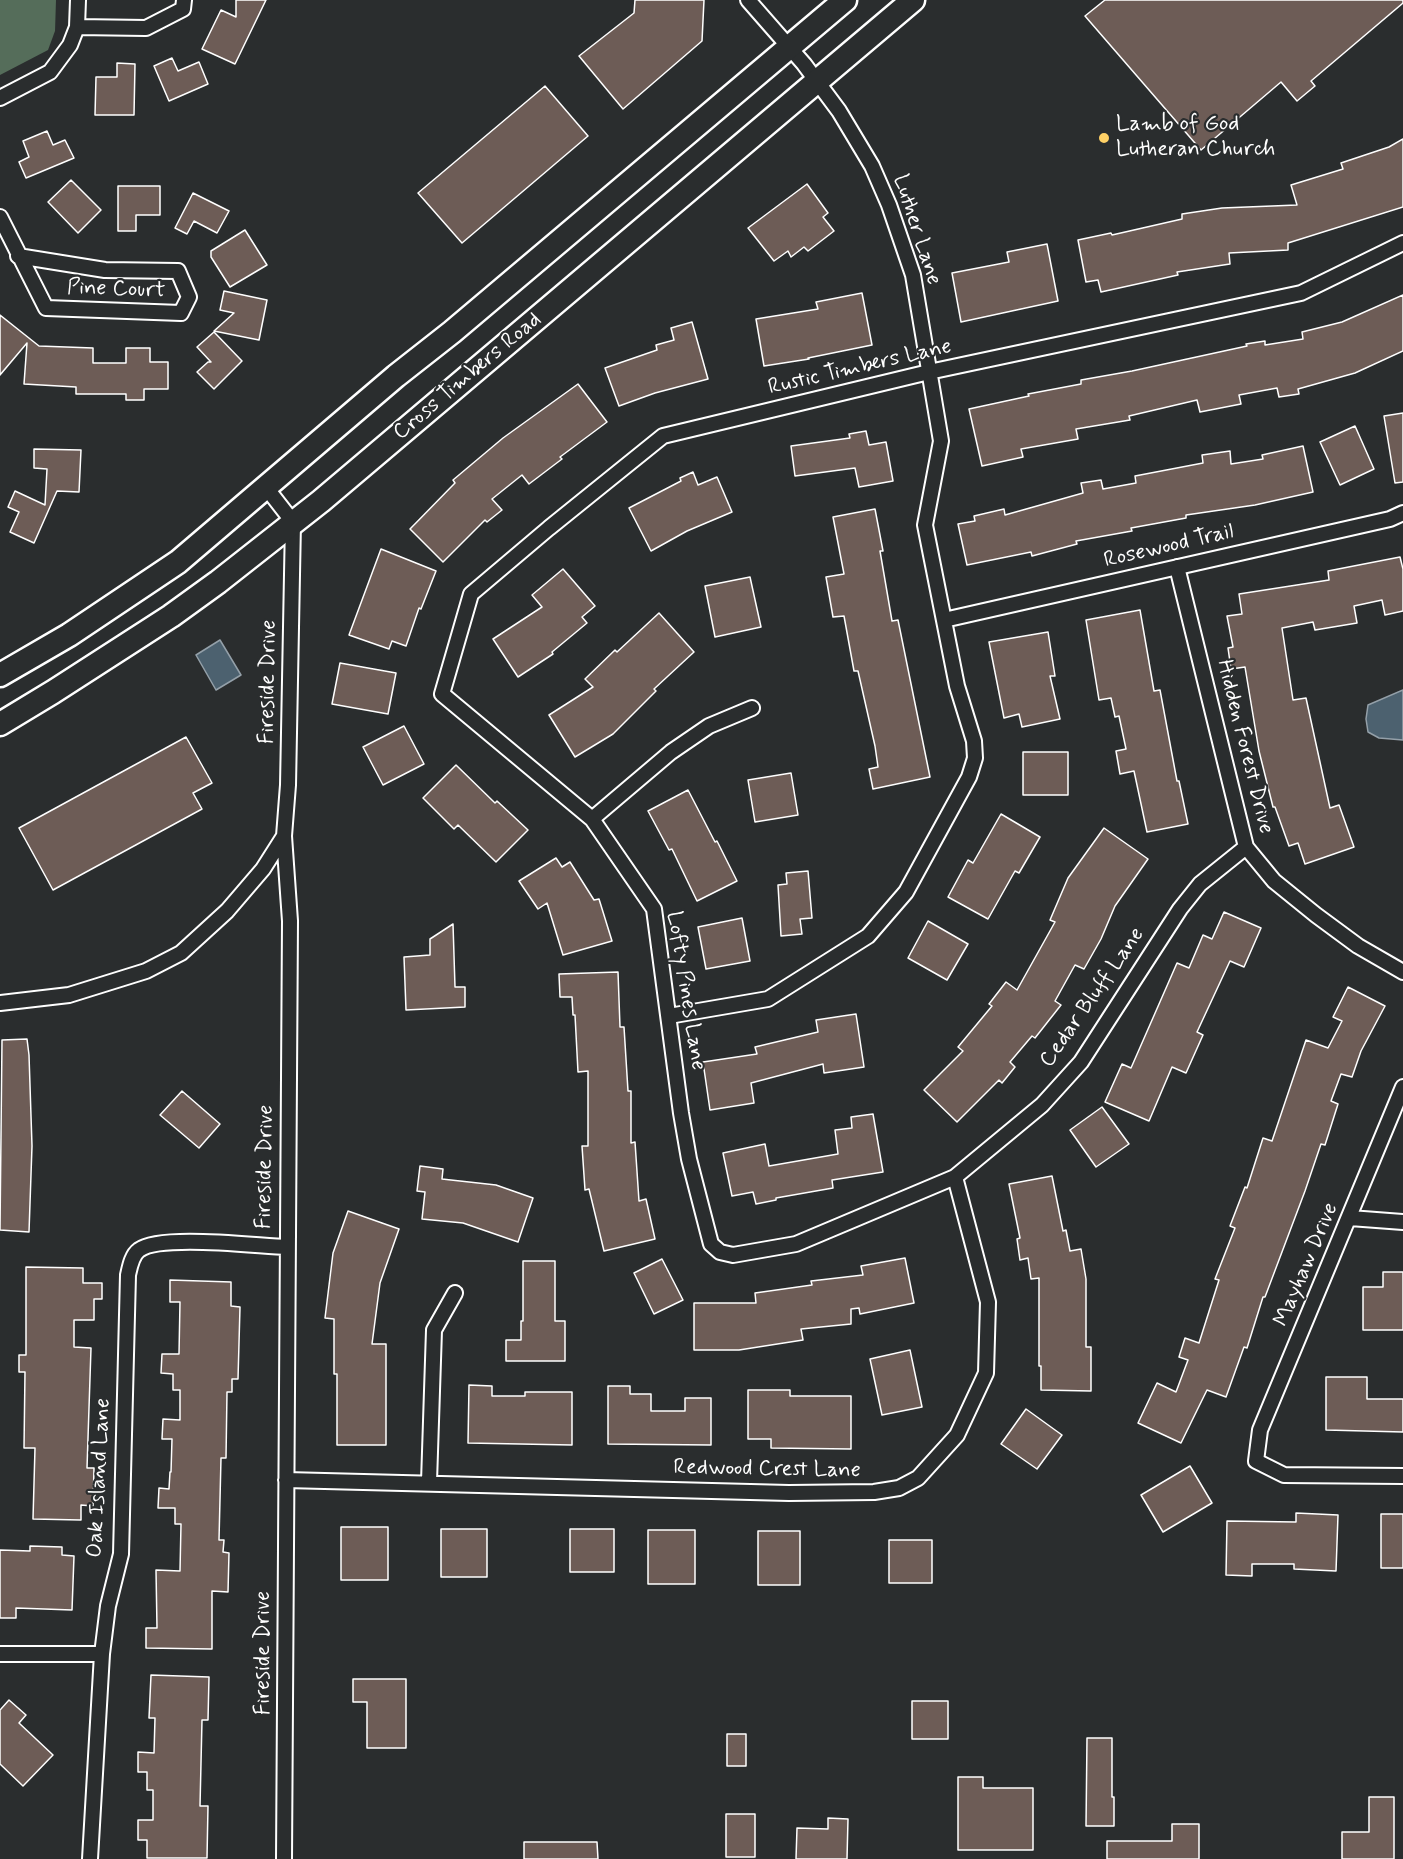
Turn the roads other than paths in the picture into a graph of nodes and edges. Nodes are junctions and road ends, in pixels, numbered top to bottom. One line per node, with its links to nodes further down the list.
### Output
1 (78, 0): 6 (street)
2 (184, 0): 6 (street)
3 (748, 0): 7 (street, Luther Lane)
4 (845, 0): 7 (main road, Cross Timbers Road)
5 (913, 0): 8 (main road, Cross Timbers Road)
6 (77, 27): 9 (street)
7 (789, 47): 8 (street, Luther Lane); 14 (main road, Cross Timbers Road)
8 (816, 81): 13 (street, Luther Lane); 16 (main road, Cross Timbers Road)
9 (0, 98)
10 (0, 217): 12 (street, Pine Court)
11 (1403, 243): 13 (street, Rustic Timbers Lane)
12 (18, 256): 12 (street, Pine Court)
13 (929, 372): 18 (street, Luther Lane); 20 (street, Rustic Timbers Lane)
14 (265, 486): 16 (street); 19 (main road, Cross Timbers Road)
15 (1403, 513): 17 (street, Rosewood Trail)
16 (293, 522): 22 (main road, Cross Timbers Road); 24 (street, Fireside Drive)
17 (1176, 567): 18 (street, Rosewood Trail); 25 (street, Hidden Forest Drive)
18 (944, 620): 28 (street, Luther Lane)
19 (0, 675)
20 (442, 694): 23 (street, Lofty Pines Lane)
21 (752, 708): 23 (street)
22 (0, 724)
23 (592, 819): 28 (street, Lofty Pines Lane)
24 (284, 836): 27 (street); 33 (street, Fireside Drive)
25 (1246, 847): 26 (street, Hidden Forest Drive); 30 (street, Cedar Bluff Lane)
26 (1403, 972)
27 (0, 1003)
28 (669, 1016): 34 (street, Lofty Pines Lane)
29 (1403, 1087): 31 (street, Mayhaw Drive)
30 (955, 1177): 34 (street, Cedar Bluff Lane); 38 (street, Redwood Crest Lane)
31 (1350, 1218): 32 (street); 36 (street, Mayhaw Drive)
32 (1403, 1222)
33 (287, 1247): 37 (street, Fireside Drive); 40 (street, Oak Island Lane)
34 (734, 1255)
35 (455, 1293): 38 (street)
36 (1403, 1476)
37 (286, 1480): 38 (street, Redwood Crest Lane); 42 (street, Fireside Drive)
38 (429, 1482)
39 (0, 1654): 40 (street)
40 (102, 1654): 41 (street, Oak Island Lane)
41 (90, 1859)
42 (284, 1859)

